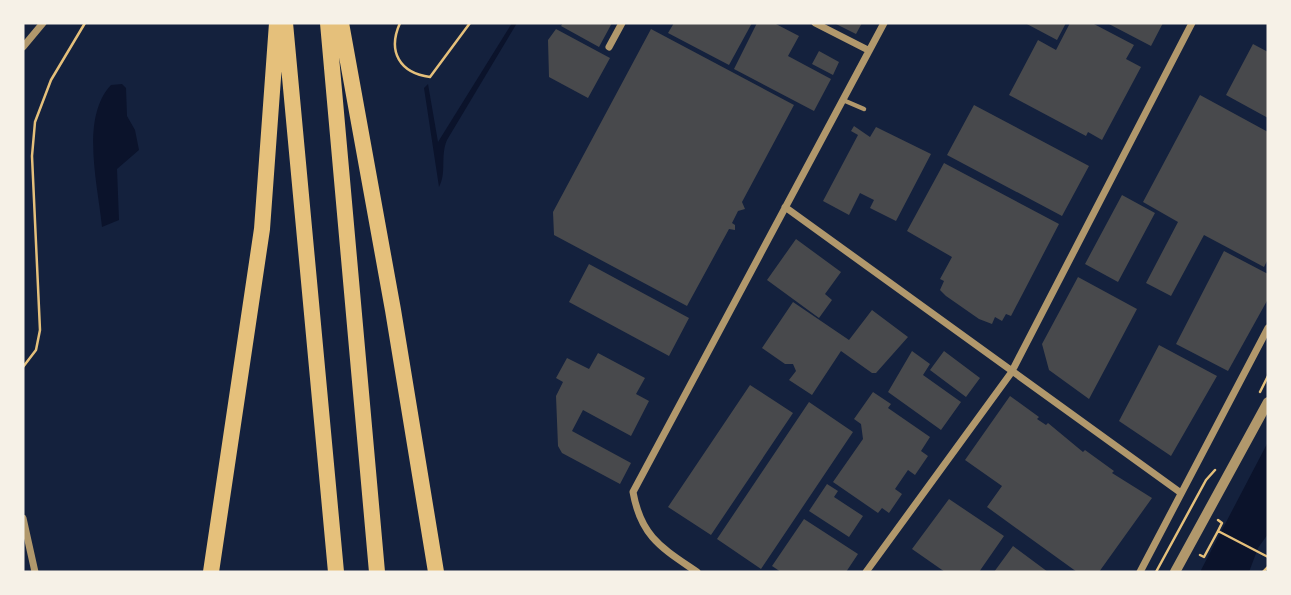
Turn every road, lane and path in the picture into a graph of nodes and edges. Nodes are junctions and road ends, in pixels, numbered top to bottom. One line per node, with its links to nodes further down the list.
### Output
1 (43, 23): 13 (street)
2 (85, 23): 20 (path)
3 (277, 23): 32 (highway)
4 (285, 23): 33 (highway)
5 (328, 23): 34 (highway)
6 (341, 23): 35 (highway)
7 (400, 23): 8 (path)
8 (470, 23)
9 (622, 23): 14 (street)
10 (815, 23): 15 (street)
11 (884, 23): 15 (street)
12 (1192, 23): 21 (street)
13 (23, 47)
14 (609, 47)
15 (869, 50): 16 (street)
16 (842, 100): 17 (lane); 18 (street)
17 (864, 109)
18 (785, 206): 21 (street); 36 (street)
19 (1268, 328): 23 (street)
20 (23, 367)
21 (1011, 373): 23 (street); 37 (street)
22 (1268, 402): 40 (street)
23 (1181, 493): 38 (street)
24 (23, 518): 31 (street)
25 (1218, 520): 26 (path)
26 (1219, 532): 28 (path); 29 (path)
27 (1172, 546): 39 (path)
28 (1200, 555)
29 (1268, 557)
30 (1268, 567): 41 (path)
31 (35, 572)
32 (211, 572)
33 (336, 572)
34 (377, 572)
35 (436, 572)
36 (697, 572)
37 (866, 572)
38 (1140, 572)
39 (1156, 572)
40 (1175, 572)
41 (1263, 572)

